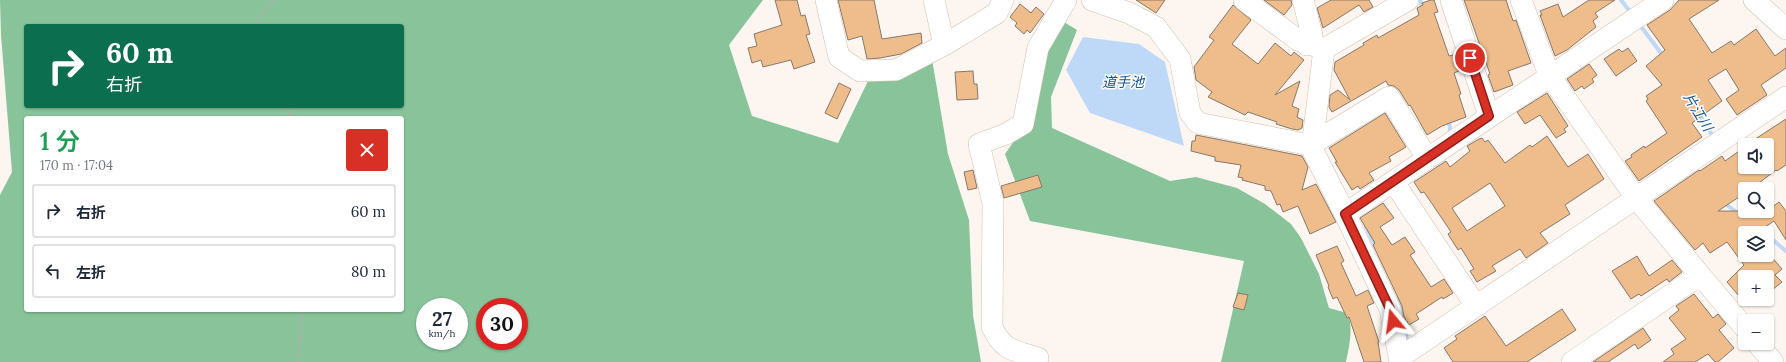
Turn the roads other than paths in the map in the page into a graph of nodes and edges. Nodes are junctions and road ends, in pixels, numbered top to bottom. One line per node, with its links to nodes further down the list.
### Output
1 (826, 0): 15 (street)
2 (934, 0): 15 (street)
3 (1003, 0): 15 (street)
4 (1066, 0): 30 (street)
5 (1092, 0): 20 (street)
6 (1244, 0): 16 (street)
7 (1303, 0): 16 (street)
8 (1407, 0): 16 (street)
9 (1451, 0): 19 (street)
10 (1521, 0): 17 (street)
11 (1663, 0): 13 (street)
12 (1754, 0): 14 (street)
13 (1639, 7): 17 (street)
14 (1786, 29)
15 (944, 45)
16 (1316, 47): 20 (street)
17 (1549, 75): 19 (street); 23 (street)
18 (1786, 97): 23 (street)
19 (1489, 116): 21 (street)
20 (1310, 145): 21 (street); 24 (street)
21 (1427, 158): 22 (street)
22 (1396, 186): 24 (street); 26 (street)
23 (1637, 199): 25 (street); 26 (street)
24 (1345, 214): 29 (street)
25 (1700, 275): 27 (street); 31 (street)
26 (1476, 306): 29 (street)
27 (1738, 320)
28 (1763, 350): 32 (street)
29 (1404, 356)
30 (1038, 358)
31 (1572, 362)
32 (1773, 362)

